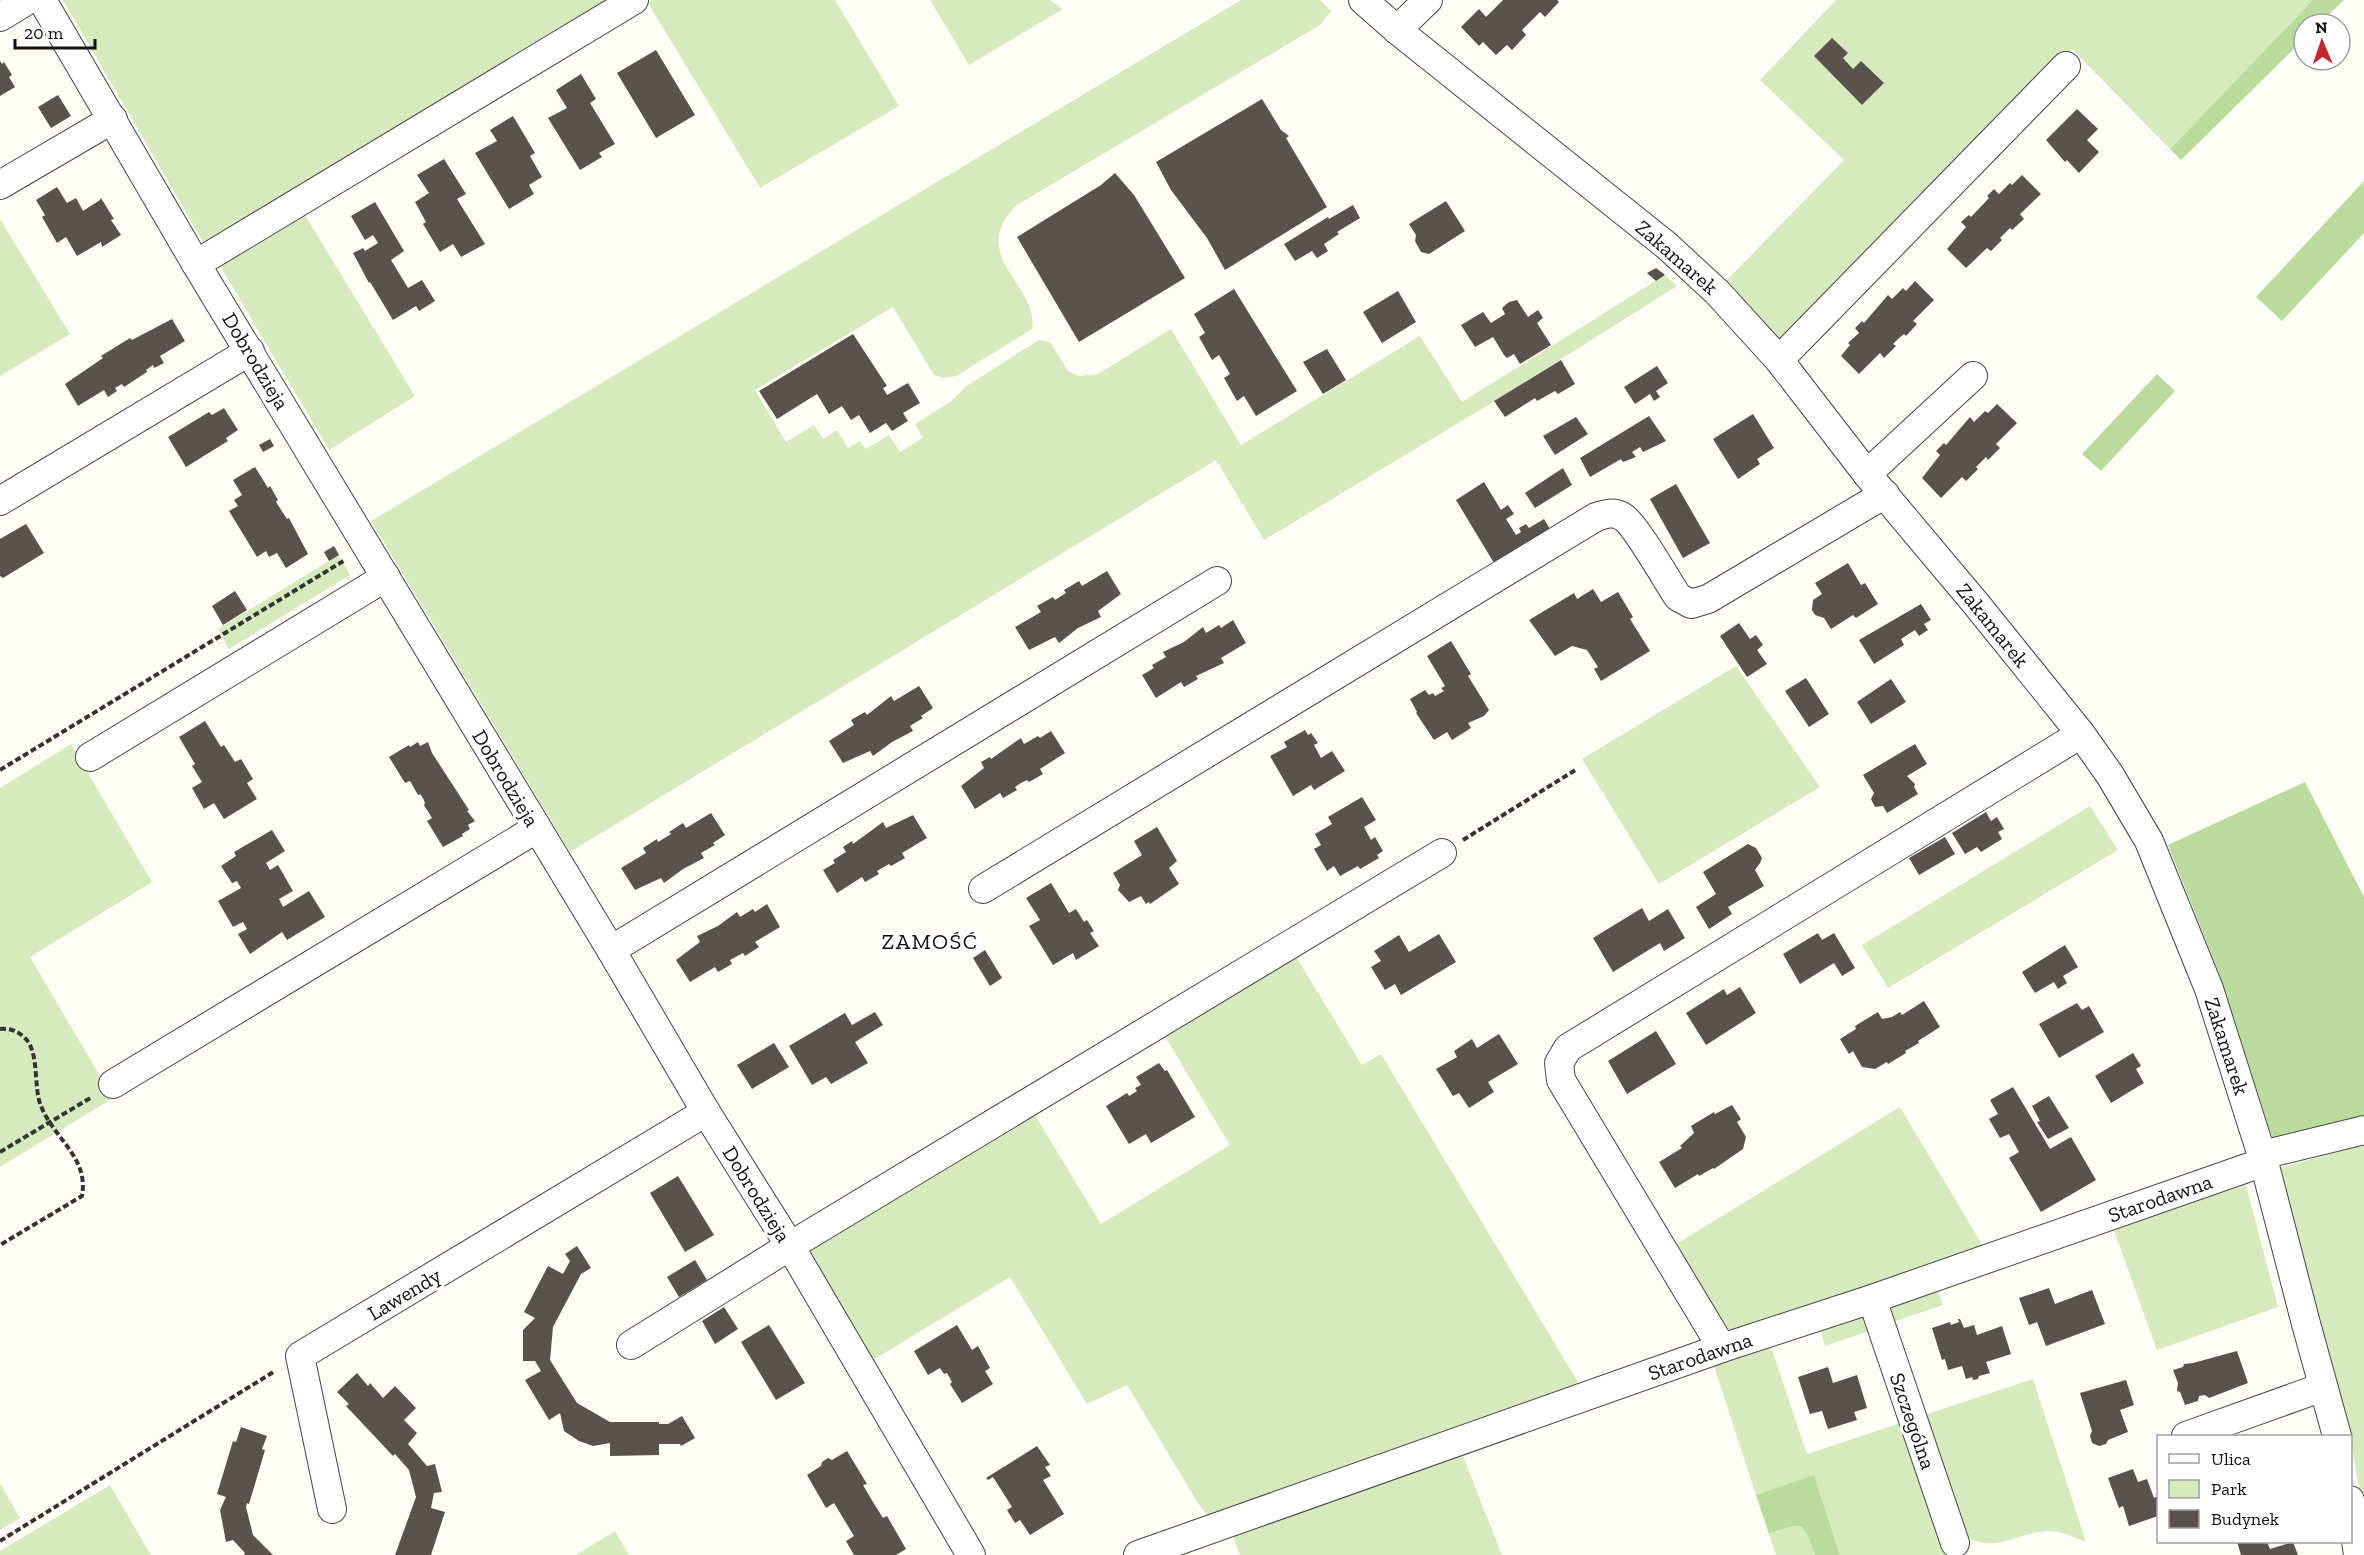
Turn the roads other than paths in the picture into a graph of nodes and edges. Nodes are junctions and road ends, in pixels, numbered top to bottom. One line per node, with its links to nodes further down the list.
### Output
1 (28, 0): 6 (street)
2 (42, 0): 9 (street, Dobrodzieja)
3 (634, 0): 11 (street)
4 (1363, 0): 7 (street, Zakamarek)
5 (1428, 0): 7 (street)
6 (0, 17)
7 (1397, 30): 13 (street, Zakamarek)
8 (2066, 66): 13 (street)
9 (113, 119): 10 (street); 11 (street, Dobrodzieja)
10 (0, 185)
11 (196, 264): 12 (street, Dobrodzieja)
12 (250, 351): 16 (street); 17 (street, Dobrodzieja)
13 (1779, 360): 15 (street, Zakamarek)
14 (1973, 376): 15 (street)
15 (1876, 484): 19 (street, Zakamarek); 23 (street)
16 (0, 501)
17 (386, 577): 20 (street); 21 (street, Dobrodzieja)
18 (1217, 581): 24 (street)
19 (2081, 734): 28 (street, Zakamarek); 32 (street)
20 (90, 757)
21 (536, 829): 24 (street, Dobrodzieja); 25 (street)
22 (1442, 853): 29 (street)
23 (983, 889)
24 (611, 950): 26 (street, Dobrodzieja)
25 (113, 1084)
26 (706, 1112): 29 (street, Dobrodzieja); 36 (street, Lawendy)
27 (2364, 1130): 28 (street, Starodawna)
28 (2263, 1158): 30 (street, Starodawna); 33 (street, Zakamarek)
29 (789, 1246): 31 (street); 39 (street, Dobrodzieja)
30 (1872, 1299): 32 (street, Starodawna); 38 (street, Szczególna)
31 (631, 1345)
32 (1722, 1348): 40 (street, Starodawna)
33 (2323, 1387): 34 (street); 35 (street, Zakamarek)
34 (2191, 1435)
35 (2336, 1435)
36 (332, 1509)
37 (2352, 1514): 41 (street)
38 (1955, 1543)
39 (970, 1555)
40 (1138, 1555)
41 (2358, 1555)

